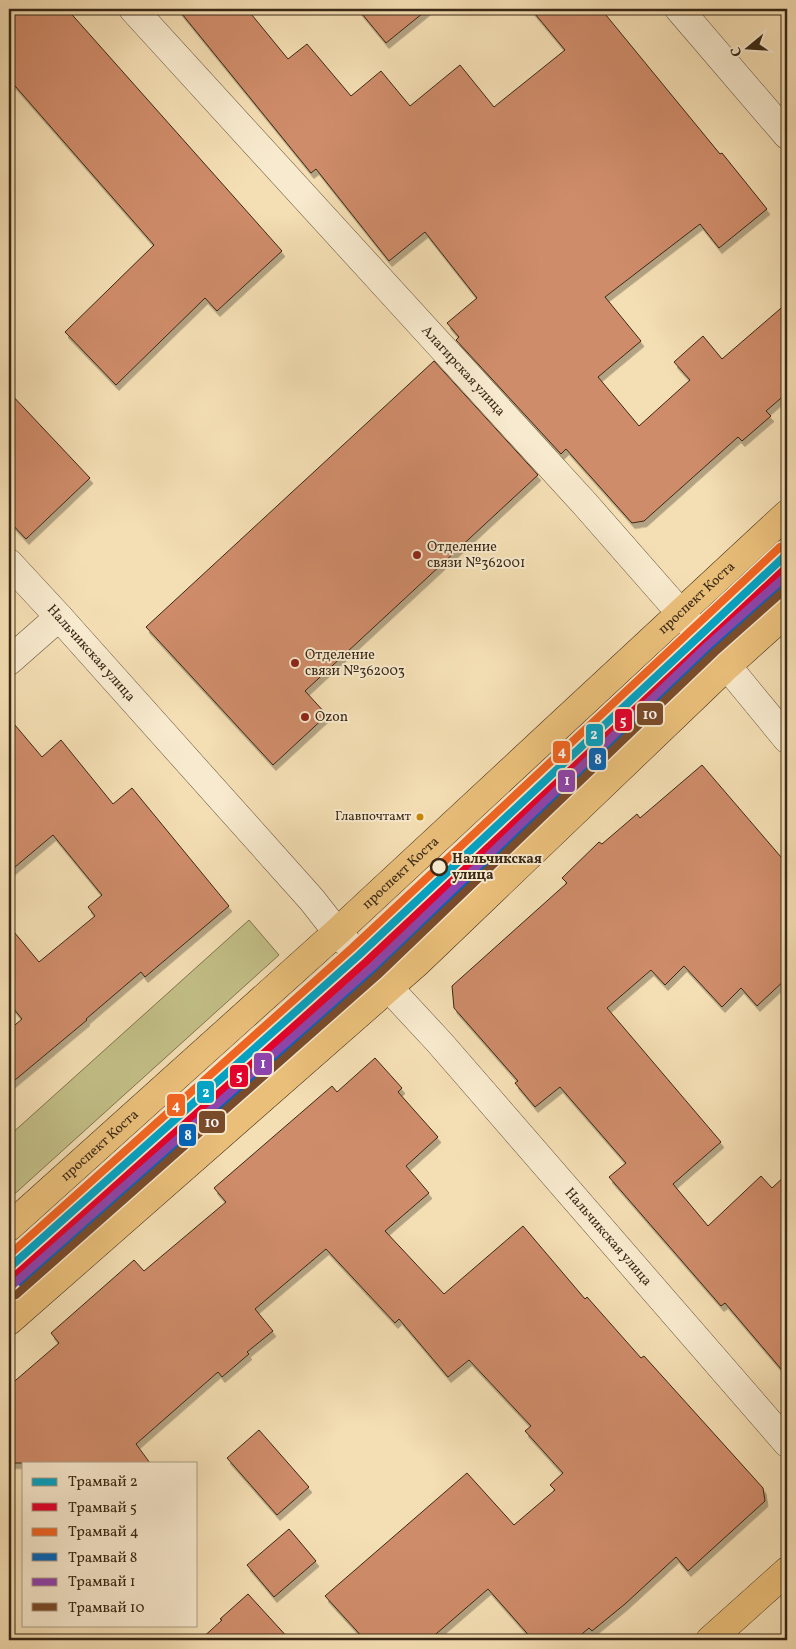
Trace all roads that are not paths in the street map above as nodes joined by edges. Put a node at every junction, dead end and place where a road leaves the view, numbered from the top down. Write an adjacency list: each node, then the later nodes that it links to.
1 (133, 9): 7 (street, Алагирская улица)
2 (679, 9): 3 (street)
3 (787, 135)
4 (787, 514): 7 (main road, проспект Коста)
5 (9, 563): 8 (street, Нальчикская улица)
6 (787, 612): 10 (main road)
7 (680, 613): 10 (street, Алагирская улица); 12 (main road, проспект Коста)
8 (59, 617): 9 (street); 12 (street, Нальчикская улица)
9 (9, 661)
10 (727, 666): 11 (street, Алагирская улица); 13 (main road)
11 (787, 739)
12 (337, 932): 13 (street, Нальчикская улица); 14 (main road, проспект Коста)
13 (390, 987): 15 (main road); 16 (street, Нальчикская улица)
14 (9, 1227)
15 (9, 1321)
16 (787, 1443)
17 (787, 1571): 18 (main road)
18 (710, 1640)

